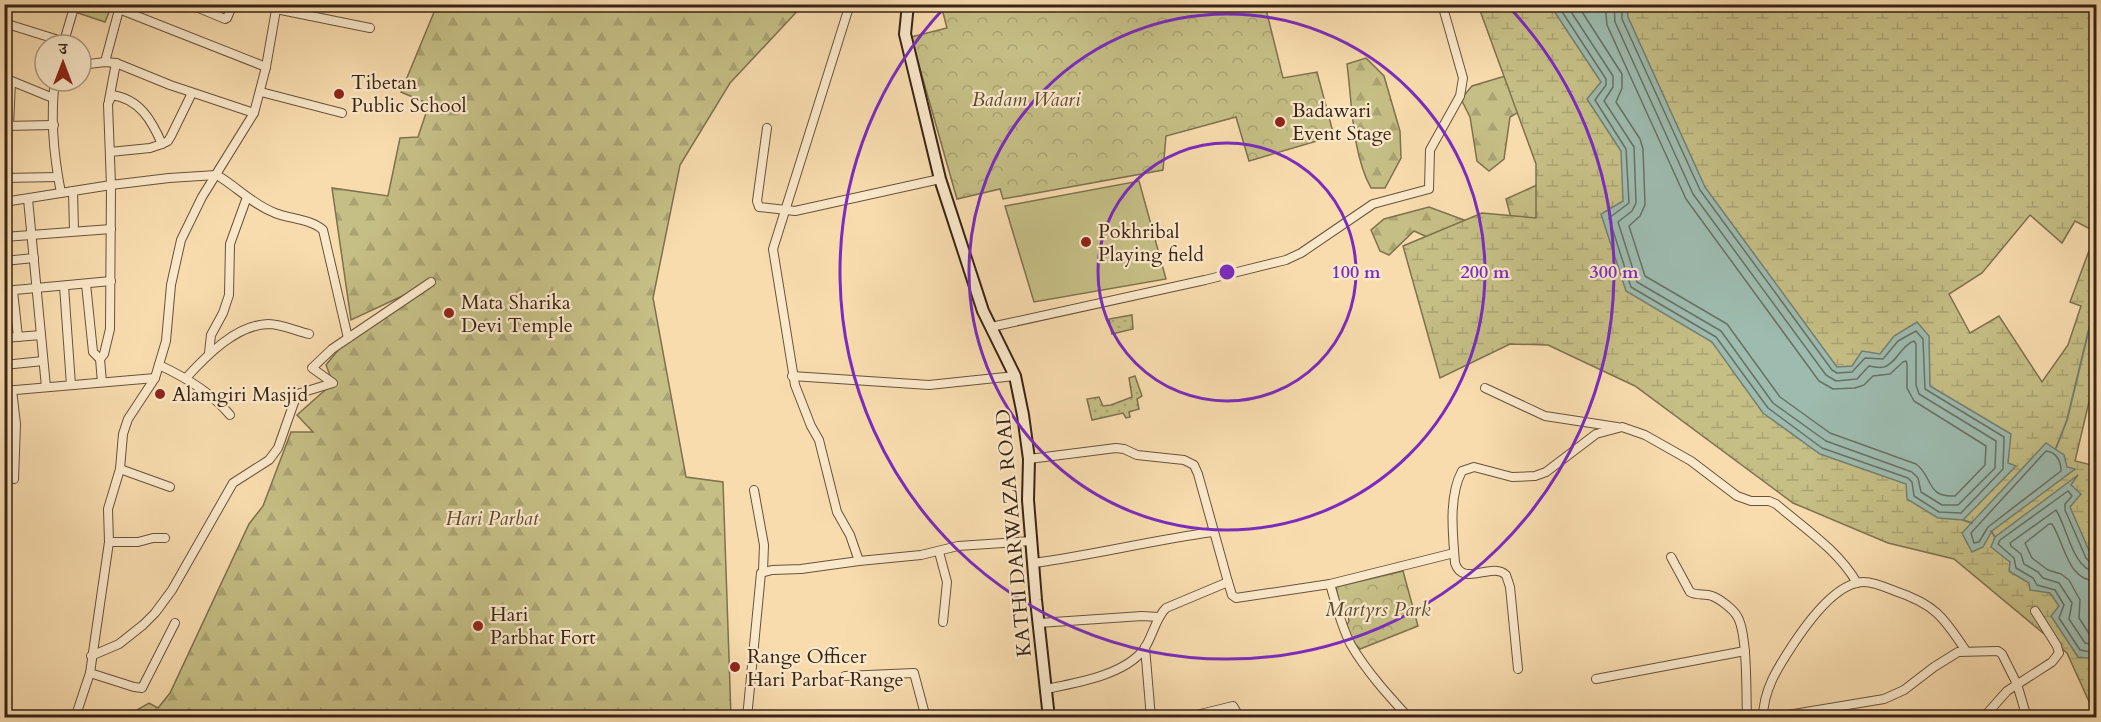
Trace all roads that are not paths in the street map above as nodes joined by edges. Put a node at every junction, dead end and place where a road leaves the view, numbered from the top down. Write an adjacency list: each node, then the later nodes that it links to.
1 (75, 4): 12 (street)
2 (189, 4): 3 (street)
3 (232, 4)
4 (850, 4): 40 (street)
5 (908, 4): 33 (street, KATHI DARWAZA ROAD)
6 (1442, 4): 53 (street)
7 (119, 7): 13 (street); 16 (street)
8 (276, 7): 10 (street); 16 (street)
9 (4, 23): 11 (street)
10 (370, 28)
11 (34, 33)
12 (67, 33)
13 (105, 62): 14 (street); 15 (street)
14 (116, 63): 20 (street); 22 (street)
15 (93, 64)
16 (266, 67): 18 (street)
17 (8, 79): 21 (street); 26 (street)
18 (261, 92): 23 (street); 24 (street)
19 (54, 93): 21 (street)
20 (192, 93): 23 (street); 28 (street)
21 (53, 98): 25 (street)
22 (109, 100): 28 (street); 29 (street)
23 (254, 113): 30 (street)
24 (342, 113)
25 (54, 125): 26 (street); 31 (street)
26 (7, 126)
27 (767, 128): 40 (street)
28 (162, 144): 29 (street)
29 (110, 152): 34 (street)
30 (216, 175): 34 (street); 37 (street); 63 (street)
31 (58, 177): 32 (street); 36 (street)
32 (4, 178)
33 (940, 179): 40 (street); 53 (street, KATHI DARWAZA ROAD)
34 (111, 184): 35 (street); 41 (street)
35 (73, 191): 36 (street); 42 (street)
36 (61, 193): 38 (street)
37 (247, 197): 58 (street); 59 (street)
38 (28, 199): 39 (street); 43 (street)
39 (4, 202)
40 (786, 210): 64 (street)
41 (111, 229): 42 (street); 47 (street)
42 (74, 231): 43 (street)
43 (31, 234): 44 (street); 45 (street)
44 (4, 237)
45 (34, 258): 46 (street); 51 (street)
46 (4, 261)
47 (111, 281): 49 (street); 60 (street)
48 (431, 282): 58 (street)
49 (86, 284): 50 (street); 60 (street)
50 (64, 286): 51 (street); 69 (street)
51 (36, 288): 52 (street); 55 (street)
52 (9, 291): 56 (street)
53 (991, 327): 65 (street, KATHI DARWAZA ROAD)
54 (309, 334): 59 (street)
55 (41, 335): 56 (street); 61 (street)
56 (18, 337): 57 (street)
57 (4, 338)
58 (348, 338): 101 (street)
59 (210, 353): 67 (street)
60 (100, 358): 68 (street)
61 (43, 361): 62 (street); 70 (street)
62 (4, 365)
63 (159, 365): 66 (street); 67 (street)
64 (792, 376): 65 (street); 87 (street)
65 (1014, 376): 75 (street, KATHI DARWAZA ROAD)
66 (155, 378): 68 (street); 76 (street)
67 (186, 378): 73 (street)
68 (102, 382): 69 (street)
69 (71, 385): 70 (street)
70 (46, 387): 72 (street)
71 (1485, 388): 74 (street)
72 (8, 391): 77 (street)
73 (230, 415)
74 (1622, 428): 85 (street); 91 (street)
75 (1029, 459): 80 (street); 82 (street, KATHI DARWAZA ROAD)
76 (120, 469): 78 (street); 83 (street)
77 (14, 479)
78 (170, 487)
79 (754, 490): 89 (street)
80 (1213, 532): 88 (street); 90 (street)
81 (165, 538): 83 (street)
82 (1032, 541): 84 (street); 88 (street, KATHI DARWAZA ROAD)
83 (109, 542): 101 (street)
84 (939, 552): 87 (street); 95 (street)
85 (1454, 553): 92 (street); 102 (street)
86 (1671, 557): 99 (street)
87 (859, 561): 89 (street)
88 (1034, 563): 97 (street, KATHI DARWAZA ROAD)
89 (763, 571): 109 (street)
90 (1228, 582): 92 (street); 94 (street)
91 (1857, 583): 100 (street); 117 (street)
92 (1330, 584): 115 (street)
93 (2035, 611): 106 (street)
94 (1159, 617): 97 (street); 98 (street)
95 (942, 622)
96 (175, 623): 103 (street)
97 (1039, 623): 107 (street, KATHI DARWAZA ROAD)
98 (1145, 647): 107 (street); 112 (street)
99 (1745, 651): 105 (street); 116 (street)
100 (1966, 651): 106 (street); 118 (street)
101 (92, 656): 103 (street)
102 (1518, 669)
103 (90, 673): 108 (street)
104 (845, 676): 110 (street)
105 (1596, 679)
106 (2017, 684): 119 (street); 120 (street)
107 (1046, 689): 111 (street, KATHI DARWAZA ROAD)
108 (75, 717)
109 (747, 717)
110 (926, 717)
111 (1049, 717)
112 (1150, 717)
113 (1190, 717): 114 (street)
114 (1240, 717)
115 (1409, 717)
116 (1747, 717)
117 (1763, 717)
118 (1769, 717)
119 (1983, 717)
120 (2027, 717)

